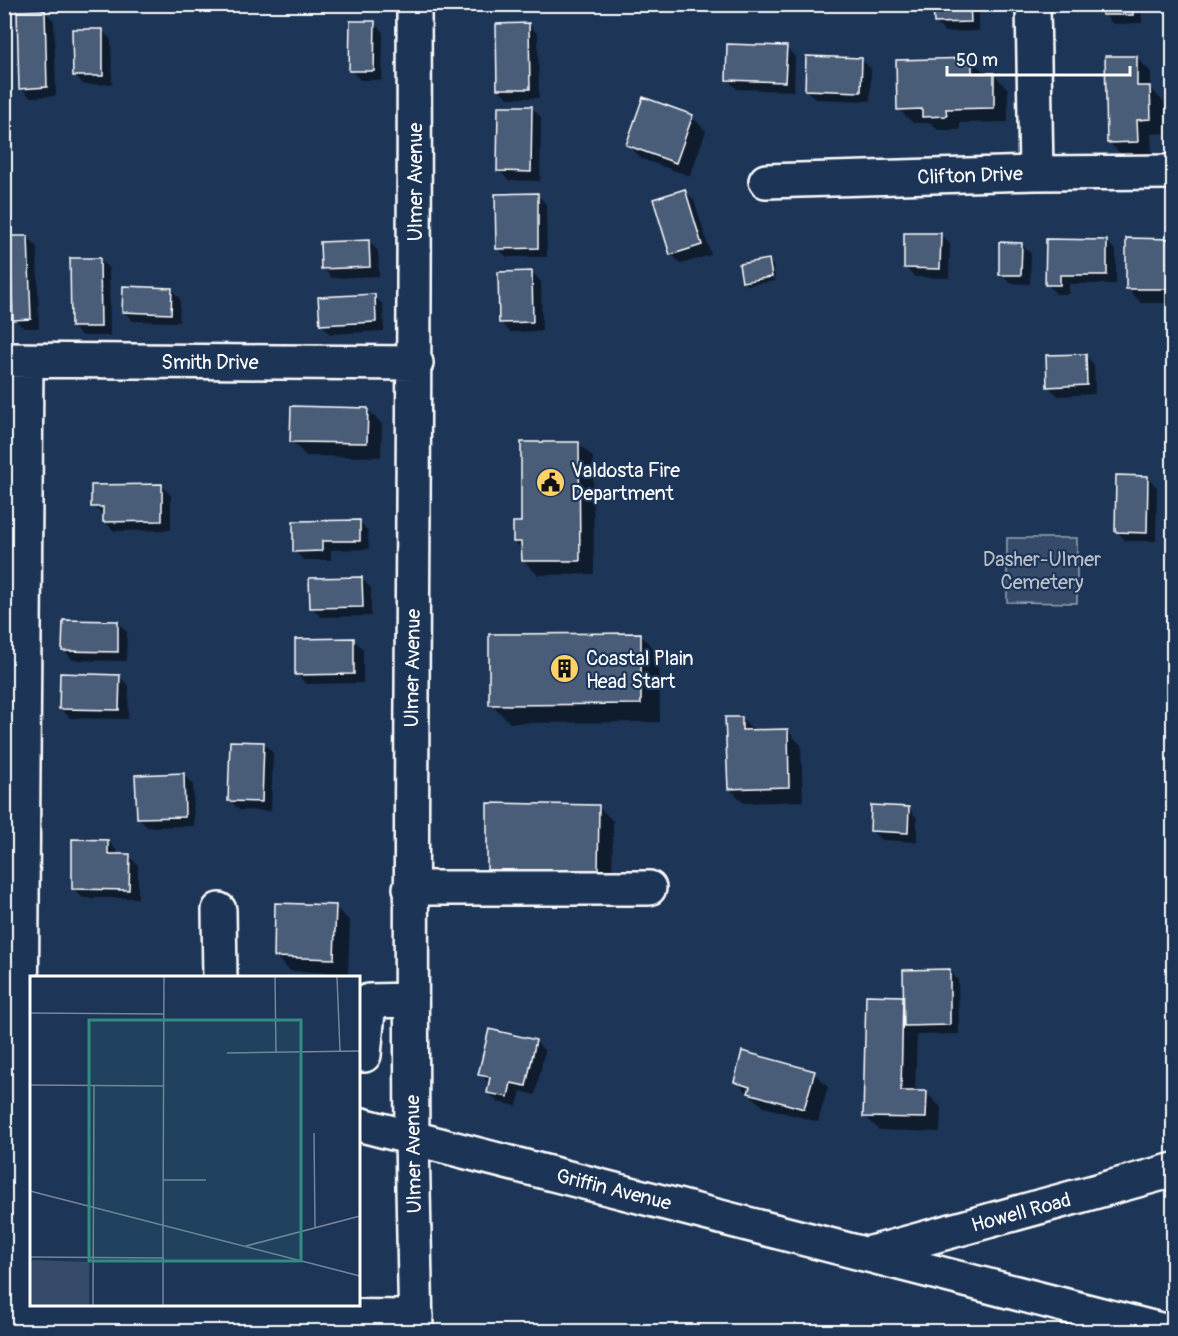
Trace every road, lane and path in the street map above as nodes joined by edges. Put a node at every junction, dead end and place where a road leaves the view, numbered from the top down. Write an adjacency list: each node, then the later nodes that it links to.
1 (414, 4): 7 (street, Ulmer Avenue)
2 (1034, 4): 4 (street)
3 (1173, 172): 4 (street, Clifton Drive)
4 (1036, 173): 5 (street, Clifton Drive)
5 (766, 181)
6 (15, 361): 7 (street, Smith Drive); 14 (street)
7 (416, 363): 8 (street, Ulmer Avenue)
8 (410, 888): 9 (street); 12 (street, Ulmer Avenue)
9 (650, 888)
10 (219, 910): 11 (street)
11 (220, 976)
12 (411, 1000): 13 (street); 17 (street, Ulmer Avenue)
13 (364, 1001): 15 (street)
14 (19, 1034): 20 (street)
15 (360, 1055)
16 (360, 1125): 17 (street, Griffin Avenue)
17 (412, 1139): 19 (street, Griffin Avenue); 21 (street, Ulmer Avenue)
18 (1173, 1170): 19 (street, Howell Road)
19 (869, 1254): 22 (street, Griffin Avenue)
20 (16, 1320): 21 (street)
21 (416, 1324)
22 (1168, 1332)

